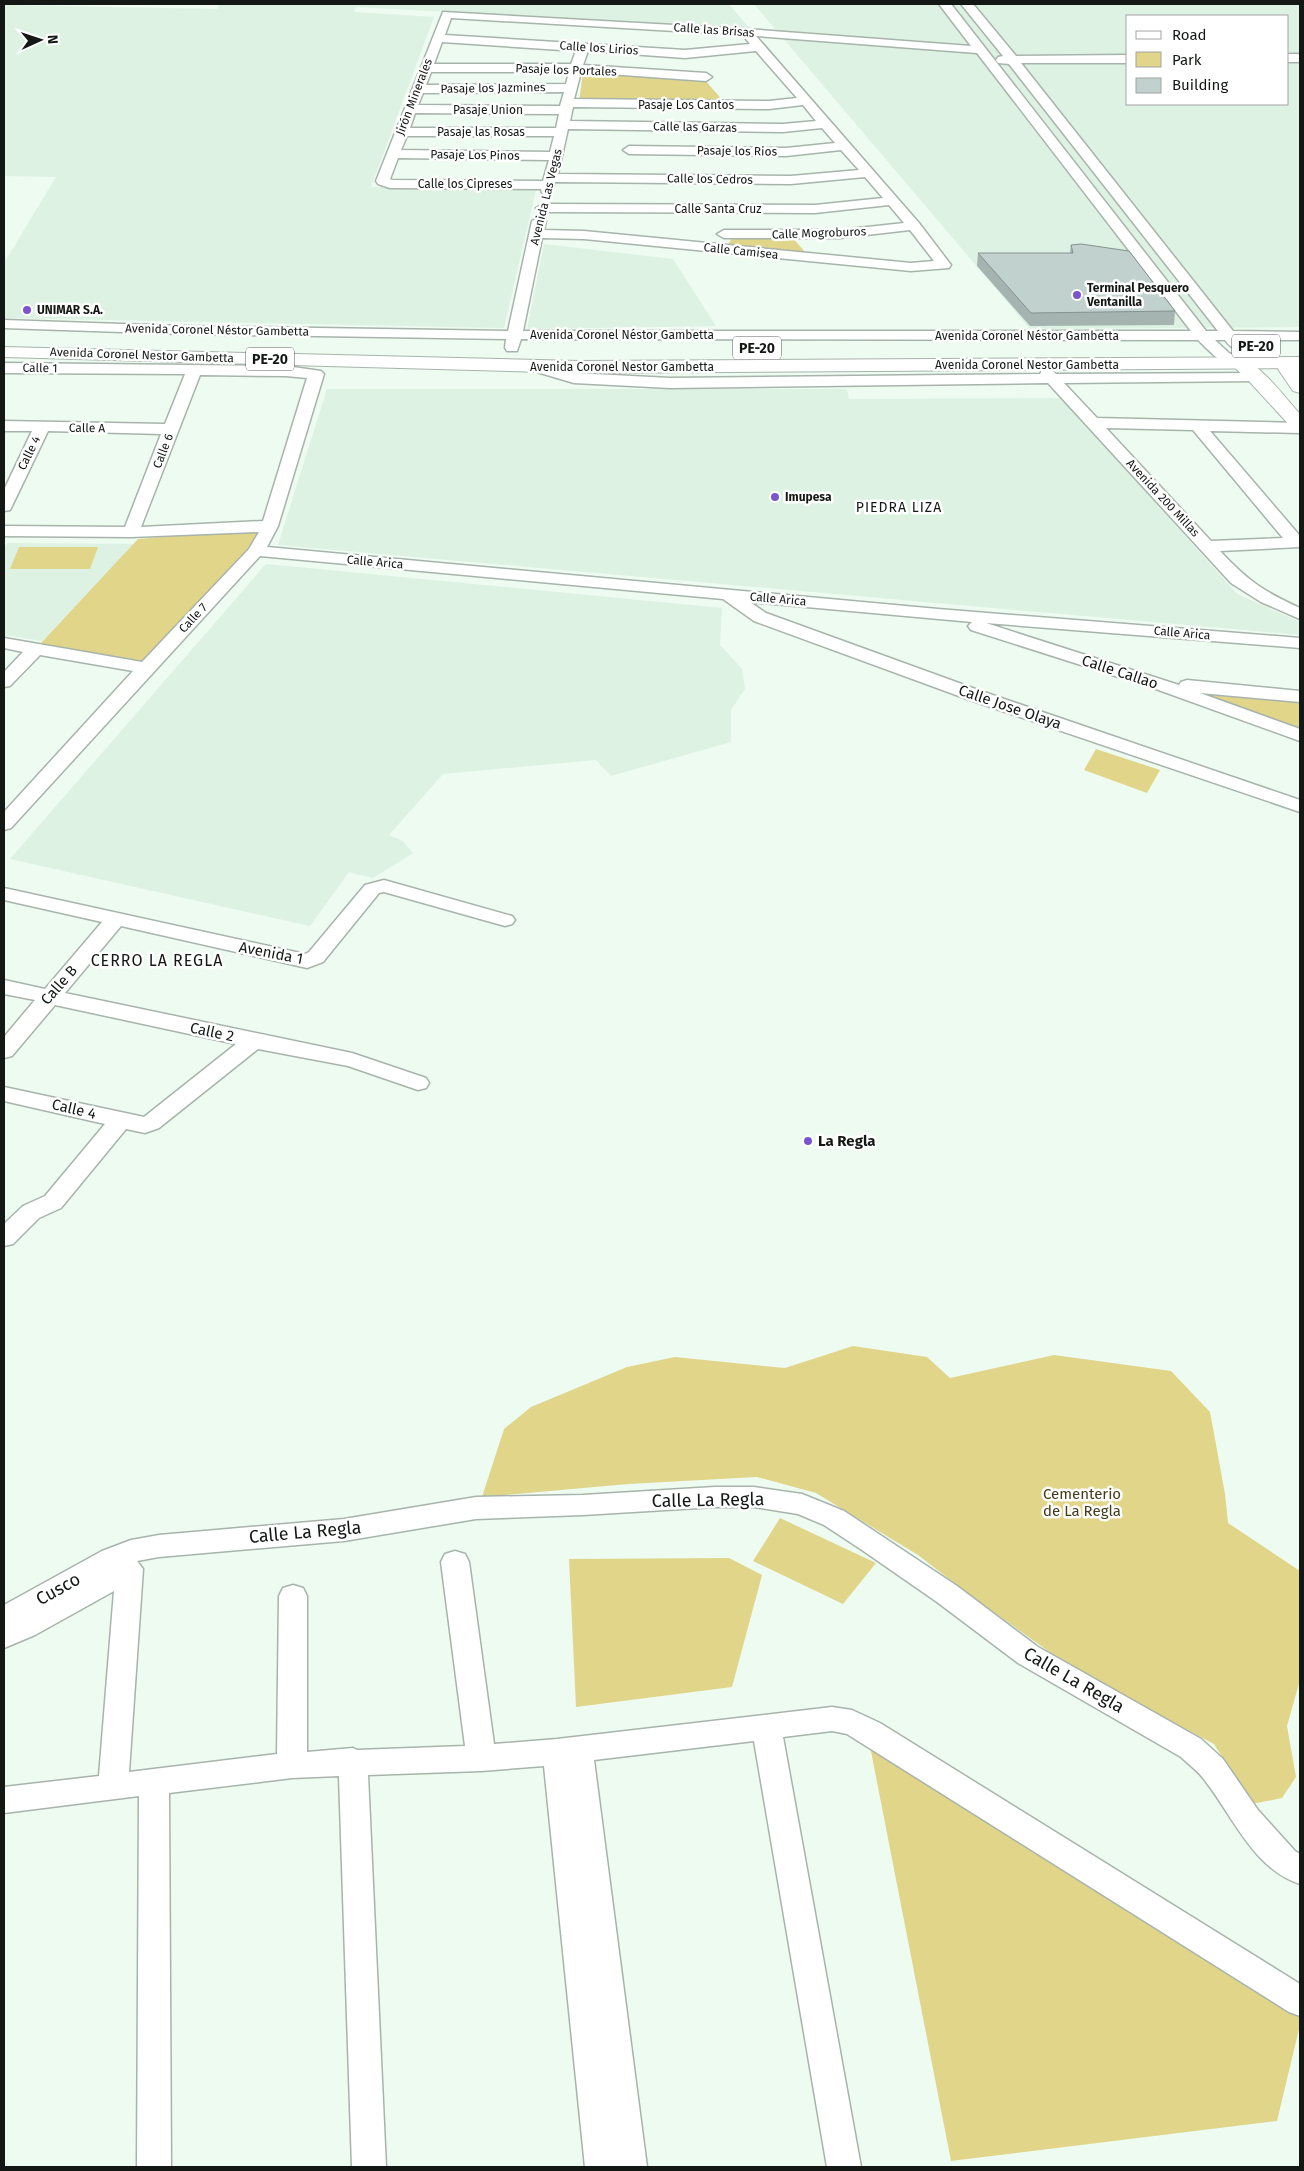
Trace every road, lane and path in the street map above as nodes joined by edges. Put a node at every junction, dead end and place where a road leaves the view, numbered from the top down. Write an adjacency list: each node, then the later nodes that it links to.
1 (945, 4): 10 (street)
2 (967, 4): 12 (street)
3 (447, 14): 4 (street, Calle las Brisas); 6 (street, Jirón Minerales)
4 (587, 23): 5 (street, Calle las Brisas); 7 (street, Avenida Las Vegas)
5 (746, 32): 8 (street); 10 (street, Calle las Brisas)
6 (437, 38): 7 (street, Calle los Lirios); 13 (street, Jirón Minerales)
7 (579, 46): 9 (street, Calle los Lirios); 14 (street, Avenida Las Vegas)
8 (760, 47): 9 (street, Calle los Lirios); 18 (street)
9 (686, 54): 15 (street)
10 (985, 55): 12 (street, Calle las Brisas); 43 (street)
11 (1126, 59): 12 (street, Calle las Brisas)
12 (1013, 60): 42 (street)
13 (426, 68): 14 (street, Pasaje los Portales); 17 (street, Jirón Minerales)
14 (574, 68): 15 (street, Pasaje los Portales); 16 (street, Avenida Las Vegas)
15 (713, 84): 19 (street)
16 (569, 88): 17 (street, Pasaje los Jazmines); 20 (street, Avenida Las Vegas)
17 (418, 89): 21 (street, Jirón Minerales)
18 (806, 101): 19 (street, Pasaje Los Cantos); 22 (street)
19 (732, 105): 20 (street, Pasaje Los Cantos)
20 (567, 107): 21 (street, Pasaje Union); 24 (street, Avenida Las Vegas)
21 (410, 110): 25 (street, Jirón Minerales)
22 (826, 124): 23 (street, Calle las Garzas); 26 (street)
23 (630, 126): 24 (street, Calle las Garzas); 29 (street)
24 (562, 129): 25 (street, Pasaje las Rosas); 28 (street, Avenida Las Vegas)
25 (401, 132): 27 (street, Jirón Minerales)
26 (845, 146): 29 (street, Pasaje los Rios); 30 (street)
27 (392, 154): 28 (street, Pasaje Los Pinos); 31 (street, Jirón Minerales)
28 (557, 156): 32 (street, Avenida Las Vegas)
29 (628, 164): 32 (street, Calle los Cedros); 33 (street, Calle los Cedros)
30 (869, 174): 33 (street, Calle los Cedros); 34 (street)
31 (383, 181): 32 (street, Calle los Cipreses)
32 (549, 181): 35 (street, Avenida Las Vegas)
33 (726, 194): 34 (street, Calle Santa Cruz); 35 (street, Calle Santa Cruz); 38 (street)
34 (892, 201): 36 (street)
35 (543, 208): 37 (street, Avenida Las Vegas)
36 (914, 226): 39 (street, Calle Mogroburos); 41 (street, Calle Camisea)
37 (536, 234): 40 (street, Calle Camisea); 47 (street, Avenida Las Vegas)
38 (724, 234): 39 (street, Calle Mogroburos); 40 (street)
39 (792, 236): 41 (street)
40 (722, 249): 41 (street, Calle Camisea)
41 (809, 257)
42 (1171, 263): 43 (street); 50 (street)
43 (1146, 265): 48 (street)
44 (4, 324): 47 (street, Avenida Coronel Néstor Gambetta)
45 (4, 334): 47 (main road, Avenida Coronel Nestor Gambetta / PE-20)
46 (1300, 336): 50 (street)
47 (512, 342): 48 (main road, Avenida Coronel Nestor Gambetta / PE-20)
48 (1207, 342): 50 (main road, Avenida Coronel Nestor Gambetta / PE-20)
49 (1300, 346): 50 (main road, Avenida Coronel Nestor Gambetta / PE-20)
50 (1236, 349): 53 (main road, Avenida Coronel Nestor Gambetta / PE-20); 56 (main road); 60 (main road)
51 (4, 352): 52 (main road, Avenida Coronel Nestor Gambetta / PE-20)
52 (84, 354): 54 (main road, Avenida Coronel Nestor Gambetta / PE-20); 57 (main road)
53 (1039, 365): 54 (main road, Avenida Coronel Nestor Gambetta / PE-20); 61 (street, Avenida 200 Millas)
54 (536, 367): 59 (main road); 61 (street)
55 (4, 368): 57 (street, Calle 1)
56 (1296, 368): 62 (main road)
57 (116, 369): 58 (street, Calle 1)
58 (194, 370): 59 (street, Calle 1); 68 (street, Calle 6)
59 (316, 374): 70 (street, Calle 7)
60 (1255, 376): 61 (street); 67 (main road)
61 (1053, 379): 63 (street, Avenida 200 Millas)
62 (1300, 387)
63 (1094, 423): 65 (street); 74 (street, Avenida 200 Millas)
64 (4, 426): 66 (street, Calle A)
65 (1198, 426): 67 (street); 73 (street)
66 (42, 427): 68 (street, Calle A); 69 (street, Calle 4)
67 (1300, 427)
68 (171, 429): 72 (street, Calle 6)
69 (4, 506)
70 (270, 526): 72 (street); 75 (street, Calle 7)
71 (4, 531): 72 (street)
72 (131, 532)
73 (1298, 542): 74 (street)
74 (1207, 546): 79 (street, Avenida 200 Millas)
75 (256, 551): 76 (street, Calle Arica); 85 (street, Calle 7)
76 (726, 594): 77 (street, Calle Arica); 80 (street, Calle Jose Olaya)
77 (776, 598): 78 (street, Calle Arica); 80 (street)
78 (938, 614): 81 (street, Calle Callao)
79 (1300, 614)
80 (760, 617): 90 (street, Calle Jose Olaya)
81 (990, 624): 82 (street, Calle Arica); 87 (street, Calle Callao)
82 (1300, 643)
83 (4, 644): 84 (street)
84 (36, 649): 85 (street); 86 (street)
85 (146, 668): 91 (street, Calle 7)
86 (4, 682)
87 (1159, 684): 88 (street); 89 (street, Calle Callao)
88 (1300, 696)
89 (1300, 735)
90 (1300, 806)
91 (4, 824)
92 (4, 894): 93 (street, Avenida 1)
93 (115, 920): 94 (street, Avenida 1); 96 (street, Calle B)
94 (505, 920)
95 (4, 987): 96 (street, Calle 2)
96 (49, 996): 97 (street, Calle 2); 98 (street, Calle B)
97 (254, 1041): 99 (street, Calle 2); 101 (street, Calle 4)
98 (4, 1051)
99 (418, 1083)
100 (4, 1094): 101 (street, Calle 4)
101 (122, 1120): 102 (street)
102 (4, 1238)
103 (112, 1559): 106 (street, Cusco); 116 (street, Calle La Regla)
104 (455, 1562): 110 (street)
105 (293, 1596): 112 (street)
106 (4, 1618)
107 (4, 1636): 114 (street)
108 (766, 1726): 109 (street); 117 (street); 122 (street)
109 (568, 1750): 110 (street); 120 (street); 121 (street)
110 (481, 1758): 111 (street)
111 (353, 1761): 112 (street); 119 (street)
112 (292, 1765): 113 (street)
113 (154, 1782): 114 (street); 118 (street)
114 (113, 1787): 115 (street)
115 (4, 1800)
116 (1300, 1870)
117 (1300, 2001)
118 (154, 2167)
119 (369, 2167)
120 (602, 2167)
121 (630, 2167)
122 (844, 2167)

